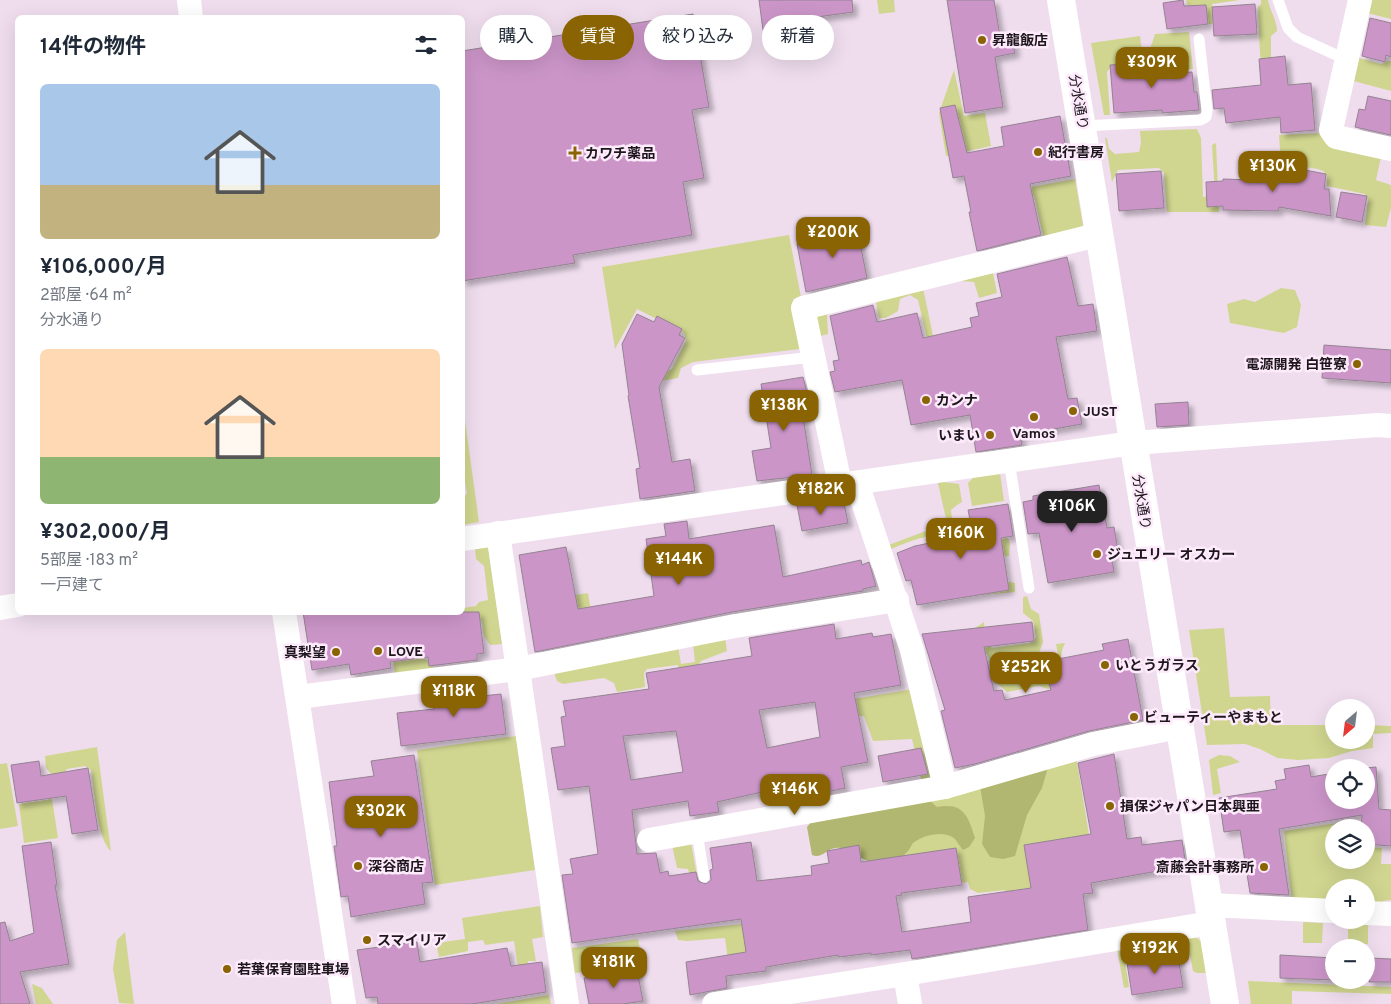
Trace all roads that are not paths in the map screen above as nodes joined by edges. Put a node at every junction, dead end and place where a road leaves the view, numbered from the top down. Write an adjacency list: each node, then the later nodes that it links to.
1 (188, 0): 5 (street)
2 (1061, 0): 8 (street, 分水通り)
3 (1278, 0): 7 (lane)
4 (1360, 0): 7 (street)
5 (190, 15)
6 (1199, 39): 8 (lane)
7 (1346, 60): 9 (street)
8 (1083, 126): 10 (street, 分水通り)
9 (1391, 149)
10 (1101, 234): 11 (street); 14 (street, 分水通り)
11 (813, 357): 12 (lane); 16 (street)
12 (697, 370)
13 (1391, 426): 14 (street)
14 (1133, 443): 15 (street); 26 (street, 分水通り)
15 (1009, 461): 16 (street); 19 (lane)
16 (848, 484): 17 (street); 20 (street)
17 (498, 533): 18 (street); 24 (street)
18 (465, 538)
19 (1030, 588)
20 (896, 600): 24 (street); 27 (street)
21 (15, 606): 22 (street)
22 (0, 608)
23 (284, 615): 25 (street)
24 (518, 669): 25 (street); 37 (street)
25 (298, 697): 36 (street)
26 (1179, 727): 27 (street); 33 (street, 分水通り)
27 (945, 787): 28 (street)
28 (697, 832): 29 (street); 30 (lane)
29 (649, 840)
30 (704, 877)
31 (1325, 911): 33 (street)
32 (1375, 913): 34 (street)
33 (1210, 914): 35 (street); 40 (street, 分水通り)
34 (1391, 914)
35 (905, 974): 38 (street); 39 (street)
36 (344, 1004)
37 (567, 1004)
38 (720, 1004)
39 (910, 1004)
40 (1225, 1004)

